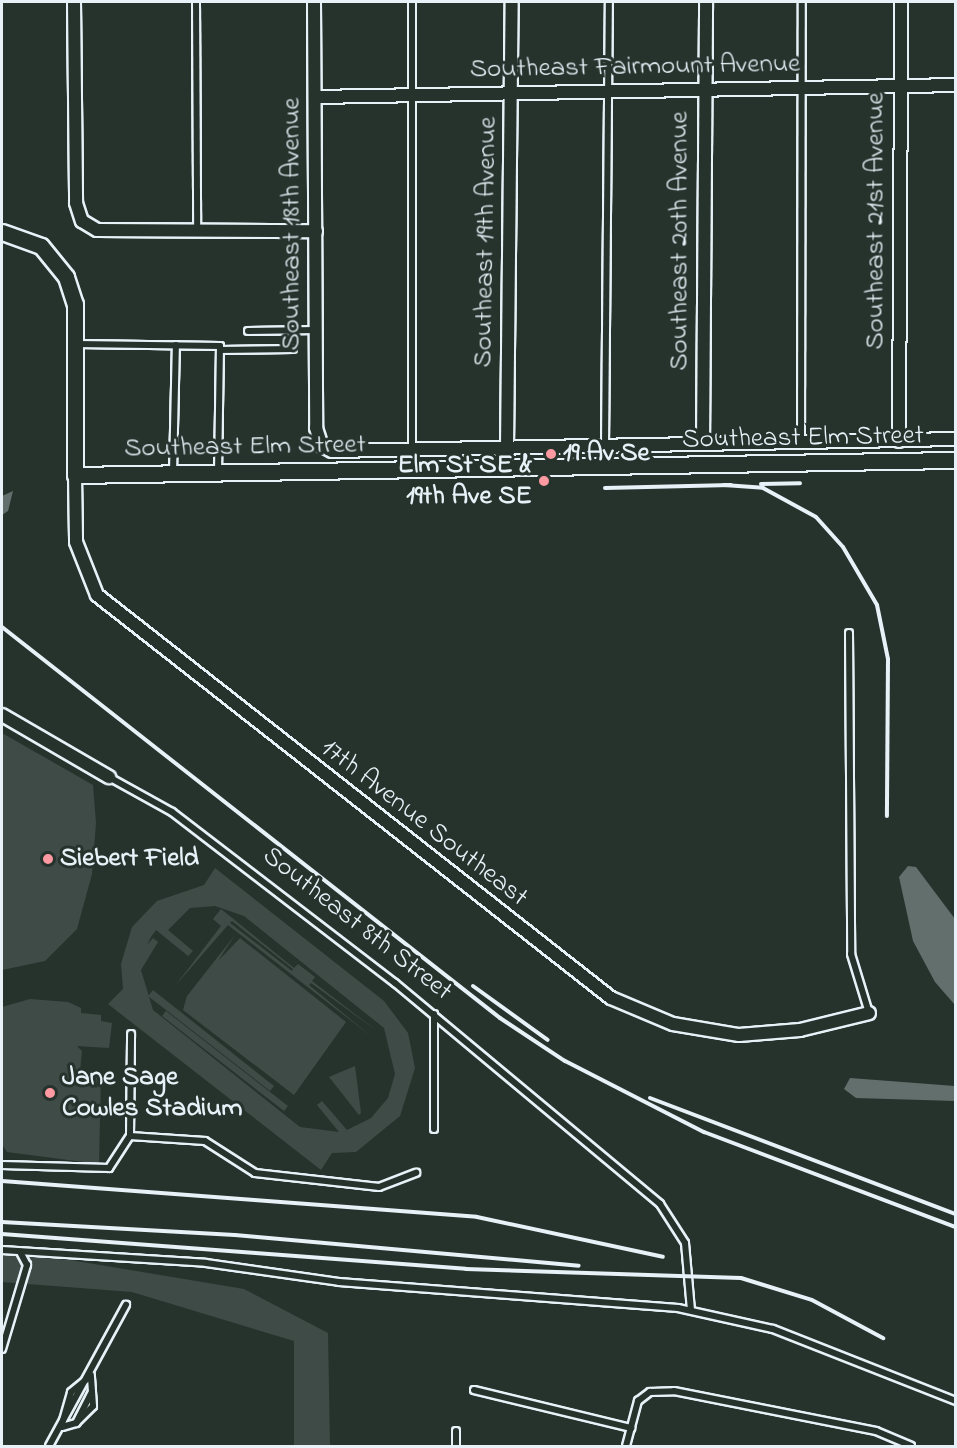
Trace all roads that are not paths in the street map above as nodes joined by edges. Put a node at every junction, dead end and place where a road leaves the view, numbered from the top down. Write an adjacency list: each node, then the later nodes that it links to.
1 (74, 2): 18 (street)
2 (196, 2): 18 (lane)
3 (314, 2): 17 (street, Southeast 18th Avenue)
4 (412, 2): 16 (lane)
5 (512, 2): 15 (street, Southeast 19th Avenue)
6 (609, 2): 14 (lane)
7 (706, 2): 13 (street, Southeast 20th Avenue)
8 (802, 2): 12 (lane)
9 (901, 2): 11 (street, Southeast 21st Avenue)
10 (956, 85): 11 (street, Southeast Fairmount Avenue)
11 (900, 87): 12 (street, Southeast Fairmount Avenue); 28 (street, Southeast 21st Avenue)
12 (802, 88): 13 (street, Southeast Fairmount Avenue); 29 (lane)
13 (705, 90): 14 (street, Southeast Fairmount Avenue); 30 (street, Southeast 20th Avenue)
14 (608, 92): 15 (street, Southeast Fairmount Avenue); 32 (lane)
15 (512, 93): 16 (street, Southeast Fairmount Avenue); 33 (street, Southeast 19th Avenue)
16 (412, 96): 17 (street, Southeast Fairmount Avenue); 34 (lane)
17 (316, 97): 19 (street, Southeast 18th Avenue)
18 (197, 231): 19 (street)
19 (316, 231): 21 (street, Southeast 18th Avenue)
20 (2, 232): 23 (street)
21 (316, 330): 22 (lane); 31 (street, Southeast 18th Avenue)
22 (248, 332)
23 (75, 344): 24 (lane); 38 (street)
24 (176, 345): 26 (lane); 37 (lane)
25 (293, 349): 26 (lane)
26 (220, 350): 36 (lane)
27 (956, 439): 28 (street, Southeast Elm Street)
28 (899, 441): 29 (street, Southeast Elm Street)
29 (801, 443): 30 (street, Southeast Elm Street)
30 (703, 444): 32 (street, Southeast Elm Street)
31 (322, 446): 34 (street, Southeast Elm Street)
32 (605, 446): 33 (street, Southeast Elm Street)
33 (507, 447): 34 (street, Southeast Elm Street)
34 (412, 450)
35 (956, 460): 36 (street, Southeast Elm Street)
36 (218, 472): 37 (street, Southeast Elm Street)
37 (173, 474): 38 (street, Southeast Elm Street)
38 (75, 475): 42 (street, 17th Avenue Southeast)
39 (849, 633): 42 (lane)
40 (2, 715): 41 (street, Southeast 8th Street)
41 (109, 777): 43 (lane, Southeast 8th Street)
42 (869, 1013)
43 (434, 1014): 45 (lane); 52 (lane, Southeast 8th Street)
44 (131, 1034): 46 (lane)
45 (434, 1129)
46 (130, 1136): 47 (lane); 48 (lane)
47 (2, 1165)
48 (416, 1173)
49 (2, 1250): 50 (lane)
50 (20, 1252): 52 (lane); 53 (lane)
51 (126, 1305): 54 (lane)
52 (691, 1310): 56 (lane)
53 (2, 1349)
54 (91, 1375): 57 (lane); 57 (lane)
55 (474, 1390): 58 (lane)
56 (956, 1401)
57 (61, 1427): 60 (lane)
58 (631, 1428): 62 (lane); 63 (lane)
59 (456, 1431): 61 (lane)
60 (49, 1446)
61 (456, 1446)
62 (626, 1446)
63 (911, 1446)

